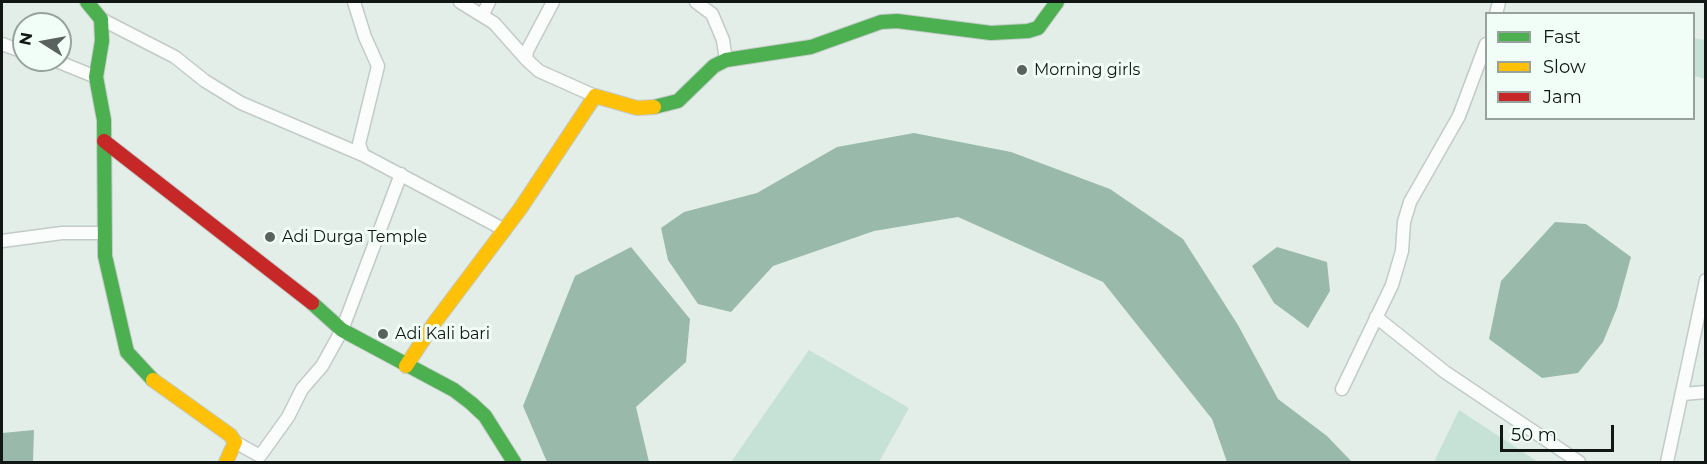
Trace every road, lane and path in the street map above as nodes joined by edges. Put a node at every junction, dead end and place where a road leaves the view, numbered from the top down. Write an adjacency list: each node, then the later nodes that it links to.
1 (87, 2): 9 (street)
2 (354, 2): 17 (street)
3 (460, 2): 8 (street)
4 (489, 2): 8 (street)
5 (553, 2): 11 (street)
6 (696, 2): 12 (street)
7 (1057, 2): 12 (street)
8 (483, 14): 11 (street)
9 (101, 19): 14 (street); 17 (street)
10 (1485, 47): 23 (street)
11 (526, 59): 15 (street)
12 (726, 60): 15 (street)
13 (72, 67): 14 (street)
14 (96, 77): 16 (street)
15 (595, 96): 19 (street)
16 (104, 141): 20 (street); 24 (street)
17 (363, 155): 18 (street)
18 (401, 174): 19 (street); 24 (street)
19 (505, 230): 25 (street)
20 (105, 233): 21 (street); 29 (street)
21 (2, 241)
22 (1706, 280): 28 (street)
23 (1376, 317): 26 (street); 33 (street)
24 (342, 330): 25 (street); 30 (street)
25 (406, 366): 32 (street)
26 (1342, 389)
27 (1706, 392): 28 (street)
28 (1683, 394): 34 (street)
29 (235, 442): 30 (street); 31 (street)
30 (265, 459)
31 (226, 462)
32 (514, 462)
33 (1579, 462)
34 (1667, 462)

